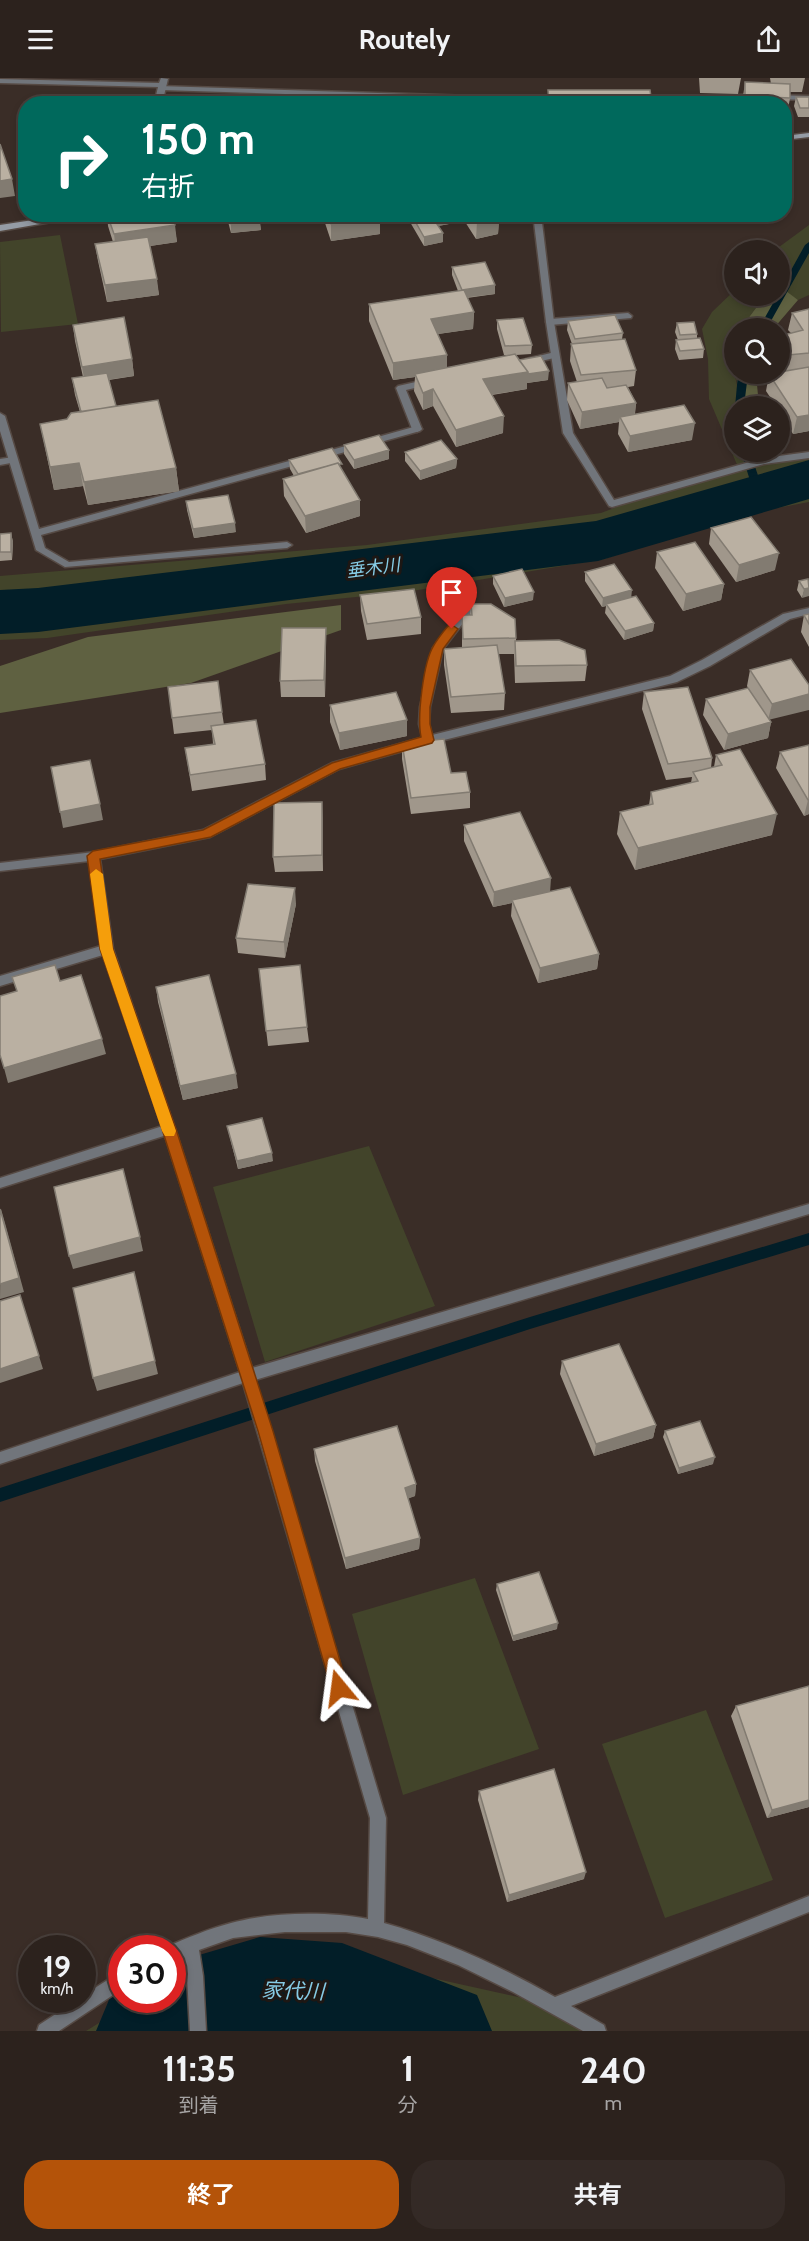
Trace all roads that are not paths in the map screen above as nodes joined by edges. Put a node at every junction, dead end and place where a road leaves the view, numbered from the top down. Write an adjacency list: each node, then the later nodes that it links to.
1 (0, 81): 2 (street)
2 (163, 84): 3 (street)
3 (450, 96)
4 (792, 97): 5 (street)
5 (809, 98)
6 (809, 135): 7 (street)
7 (792, 137)
8 (40, 222): 10 (street)
9 (538, 222): 12 (street)
10 (0, 228)
11 (628, 316): 12 (street)
12 (550, 322): 13 (street)
13 (555, 355): 14 (street); 17 (street)
14 (522, 362)
15 (434, 381): 20 (street)
16 (0, 416): 18 (street)
17 (809, 454)
18 (13, 460): 19 (street); 20 (street)
19 (0, 462)
20 (36, 533): 21 (street)
21 (287, 545)
22 (480, 609): 24 (street)
23 (809, 611): 24 (street)
24 (428, 740): 25 (street)
25 (93, 856): 26 (street); 27 (street)
26 (0, 867)
27 (107, 949): 28 (street); 29 (street)
28 (0, 981)
29 (169, 1129): 30 (street); 32 (street)
30 (0, 1183)
31 (809, 1209): 32 (street)
32 (249, 1381): 33 (street); 35 (street)
33 (0, 1458)
34 (809, 1904): 39 (street)
35 (376, 1928): 36 (street); 39 (street)
36 (190, 1945): 37 (street); 41 (street)
37 (186, 1947)
38 (108, 1988): 40 (street)
39 (554, 2005): 42 (street)
40 (45, 2031)
41 (198, 2031)
42 (598, 2031)

